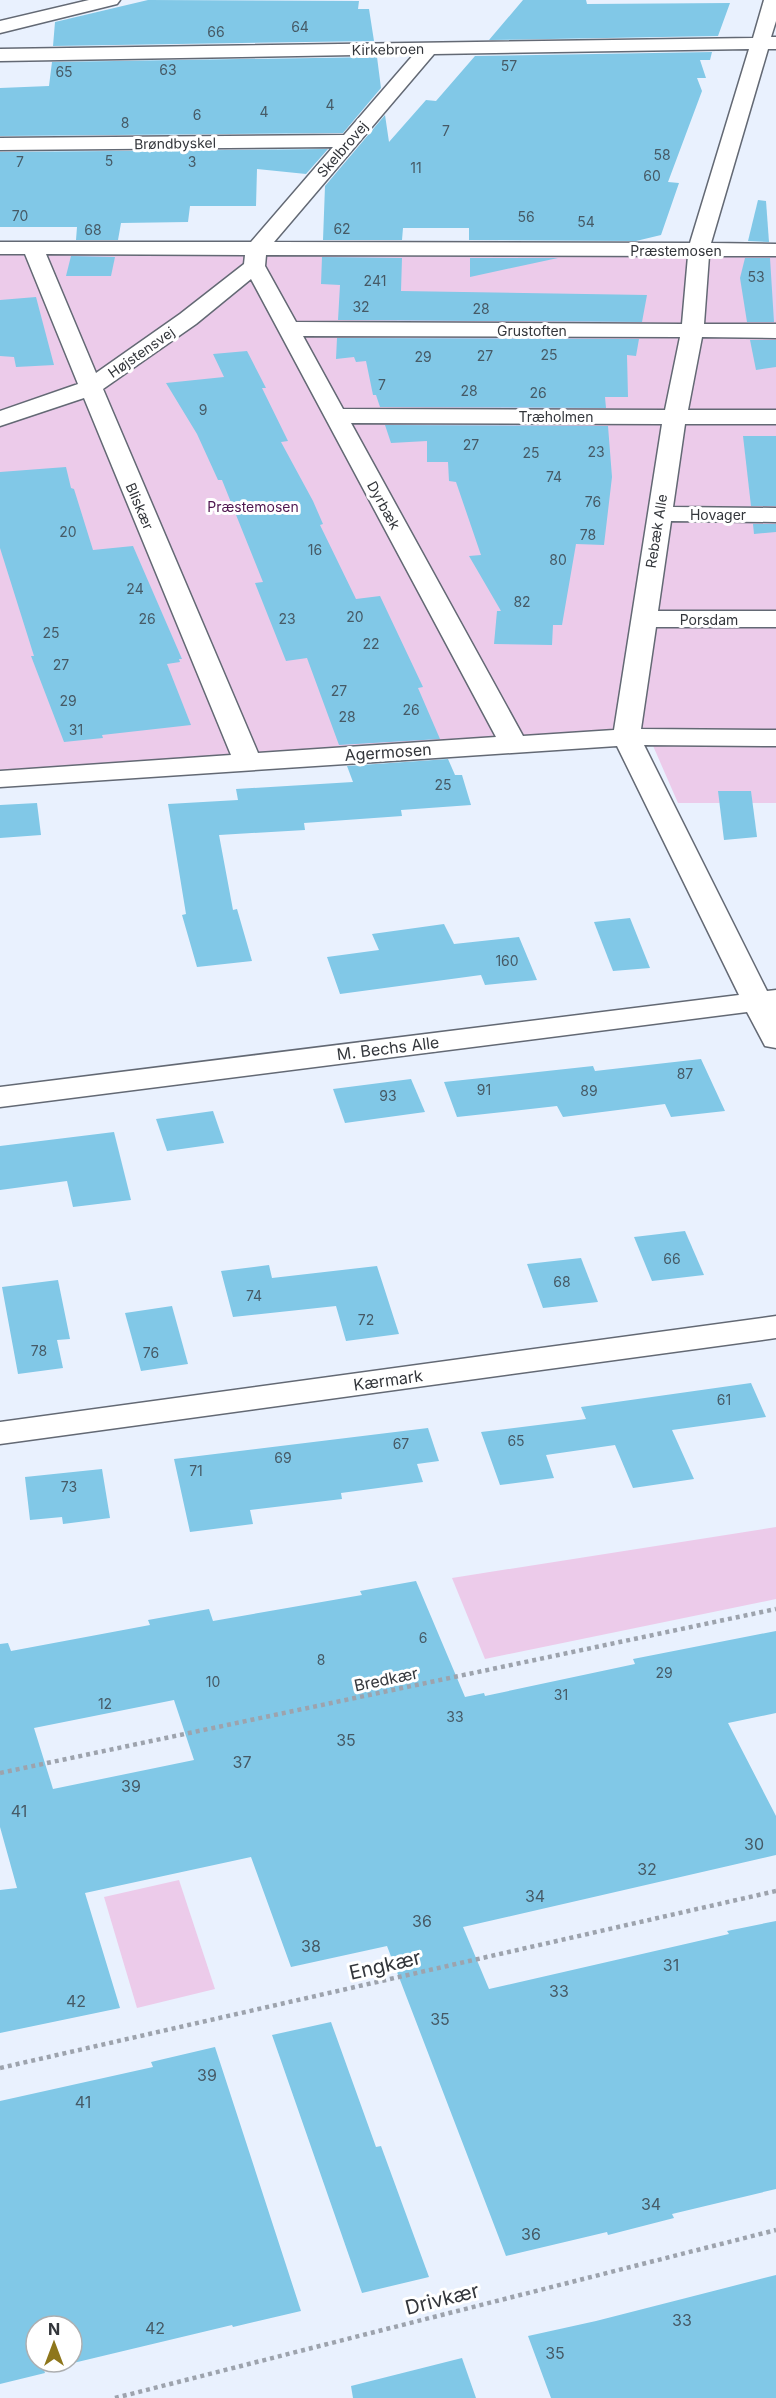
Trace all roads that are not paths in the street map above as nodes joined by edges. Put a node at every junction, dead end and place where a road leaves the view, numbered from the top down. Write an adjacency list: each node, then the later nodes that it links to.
1 (111, 0): 3 (street)
2 (774, 0): 4 (street, Rebæk Alle)
3 (0, 27)
4 (768, 43): 5 (street, Kirkebroen); 11 (street, Rebæk Alle)
5 (429, 48): 6 (street, Kirkebroen); 7 (street, Skelbrovej)
6 (0, 55)
7 (349, 141): 8 (street, Brøndbyskel); 13 (street, Skelbrovej)
8 (0, 144)
9 (0, 248): 10 (street, Præstemosen)
10 (33, 249): 13 (street, Præstemosen); 17 (street, Bliskær)
11 (699, 250): 12 (street, Præstemosen); 13 (street, Præstemosen); 15 (street, Rebæk Alle)
12 (776, 250)
13 (255, 258): 14 (street, Dyrbæk); 17 (street, Højstensvej)
14 (288, 329): 15 (street, Grustoften); 18 (street, Dyrbæk)
15 (692, 331): 16 (street, Grustoften); 19 (street, Rebæk Alle)
16 (776, 332)
17 (90, 388): 21 (street, Højstensvej); 29 (street, Bliskær)
18 (335, 416): 19 (street, Træholmen); 28 (street, Dyrbæk)
19 (675, 416): 20 (street, Træholmen); 22 (street, Rebæk Alle)
20 (776, 417)
21 (0, 419)
22 (659, 514): 23 (street, Hovager); 24 (street, Rebæk Alle)
23 (776, 515)
24 (643, 619): 25 (street, Porsdam); 26 (street, Rebæk Alle)
25 (776, 619)
26 (626, 737): 27 (street, Agermosen); 28 (street, Agermosen); 31 (street)
27 (776, 738)
28 (513, 743): 29 (street, Agermosen)
29 (248, 762): 30 (street, Agermosen)
30 (0, 779)
31 (767, 1000): 32 (street); 33 (street, M. Bechs Alle)
32 (776, 1039)
33 (0, 1096)
34 (776, 1327): 35 (street, Kærmark)
35 (0, 1433)

